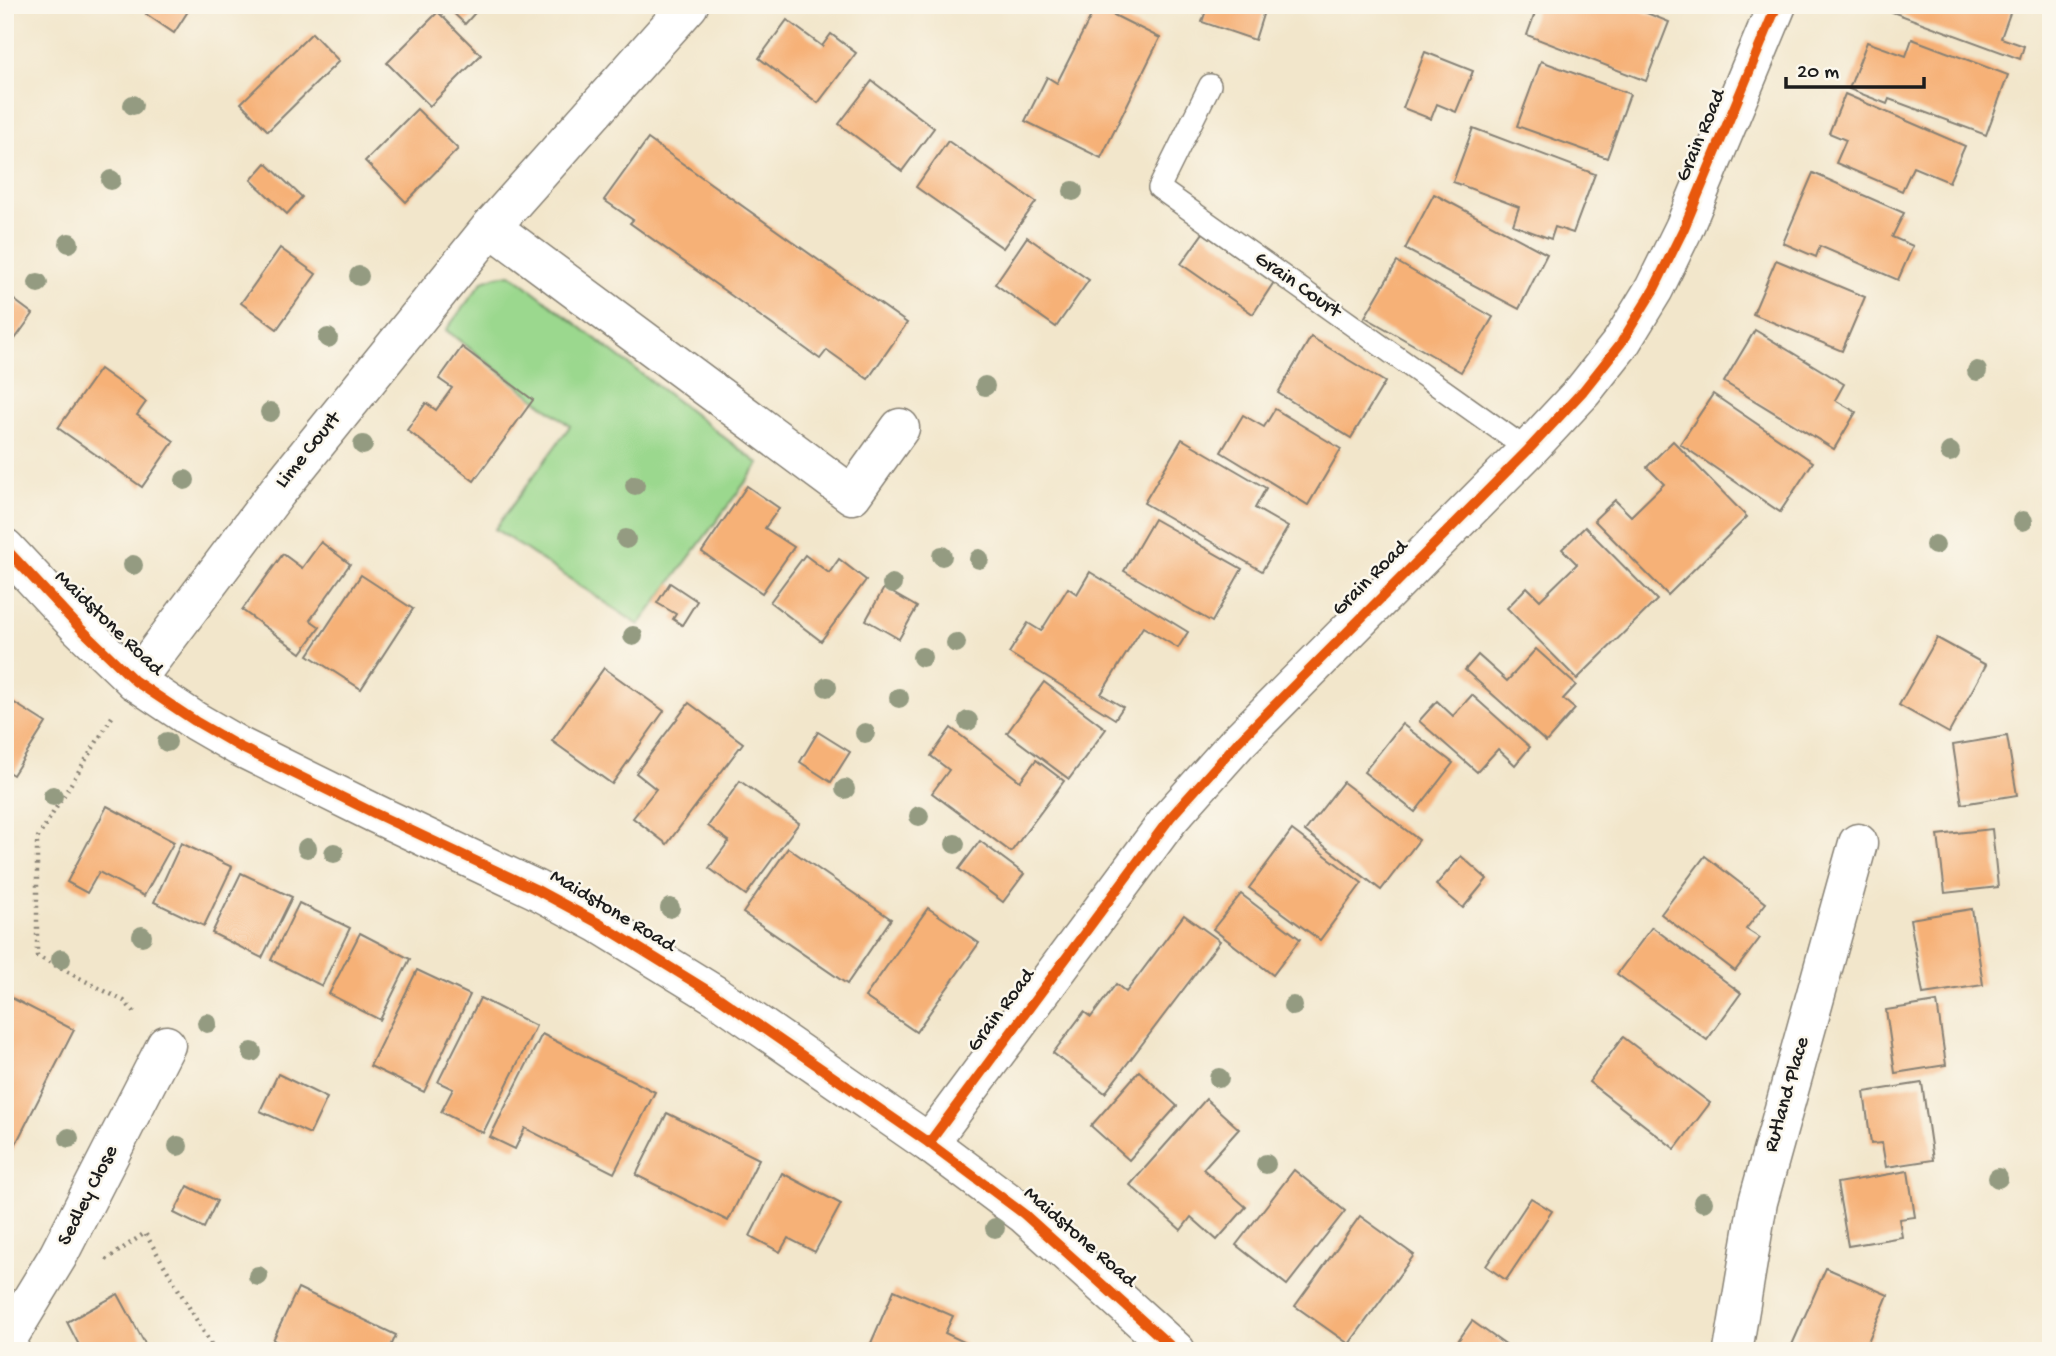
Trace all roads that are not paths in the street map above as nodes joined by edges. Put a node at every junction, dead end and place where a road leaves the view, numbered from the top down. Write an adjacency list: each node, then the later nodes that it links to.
1 (689, 5): 4 (street, Lime Court)
2 (1777, 5): 6 (street, Grain Road)
3 (1210, 85): 6 (lane, Grain Court)
4 (491, 227): 5 (street); 8 (street, Lime Court)
5 (900, 428)
6 (1528, 450): 11 (street, Grain Road)
7 (5, 548): 8 (street, Maidstone Road)
8 (135, 681): 11 (street, Maidstone Road)
9 (1858, 843): 14 (street, Rutland Place)
10 (166, 1045): 12 (street, Sedley Close)
11 (929, 1143): 13 (street, Maidstone Road)
12 (5, 1343)
13 (1176, 1351)
14 (1733, 1351)

